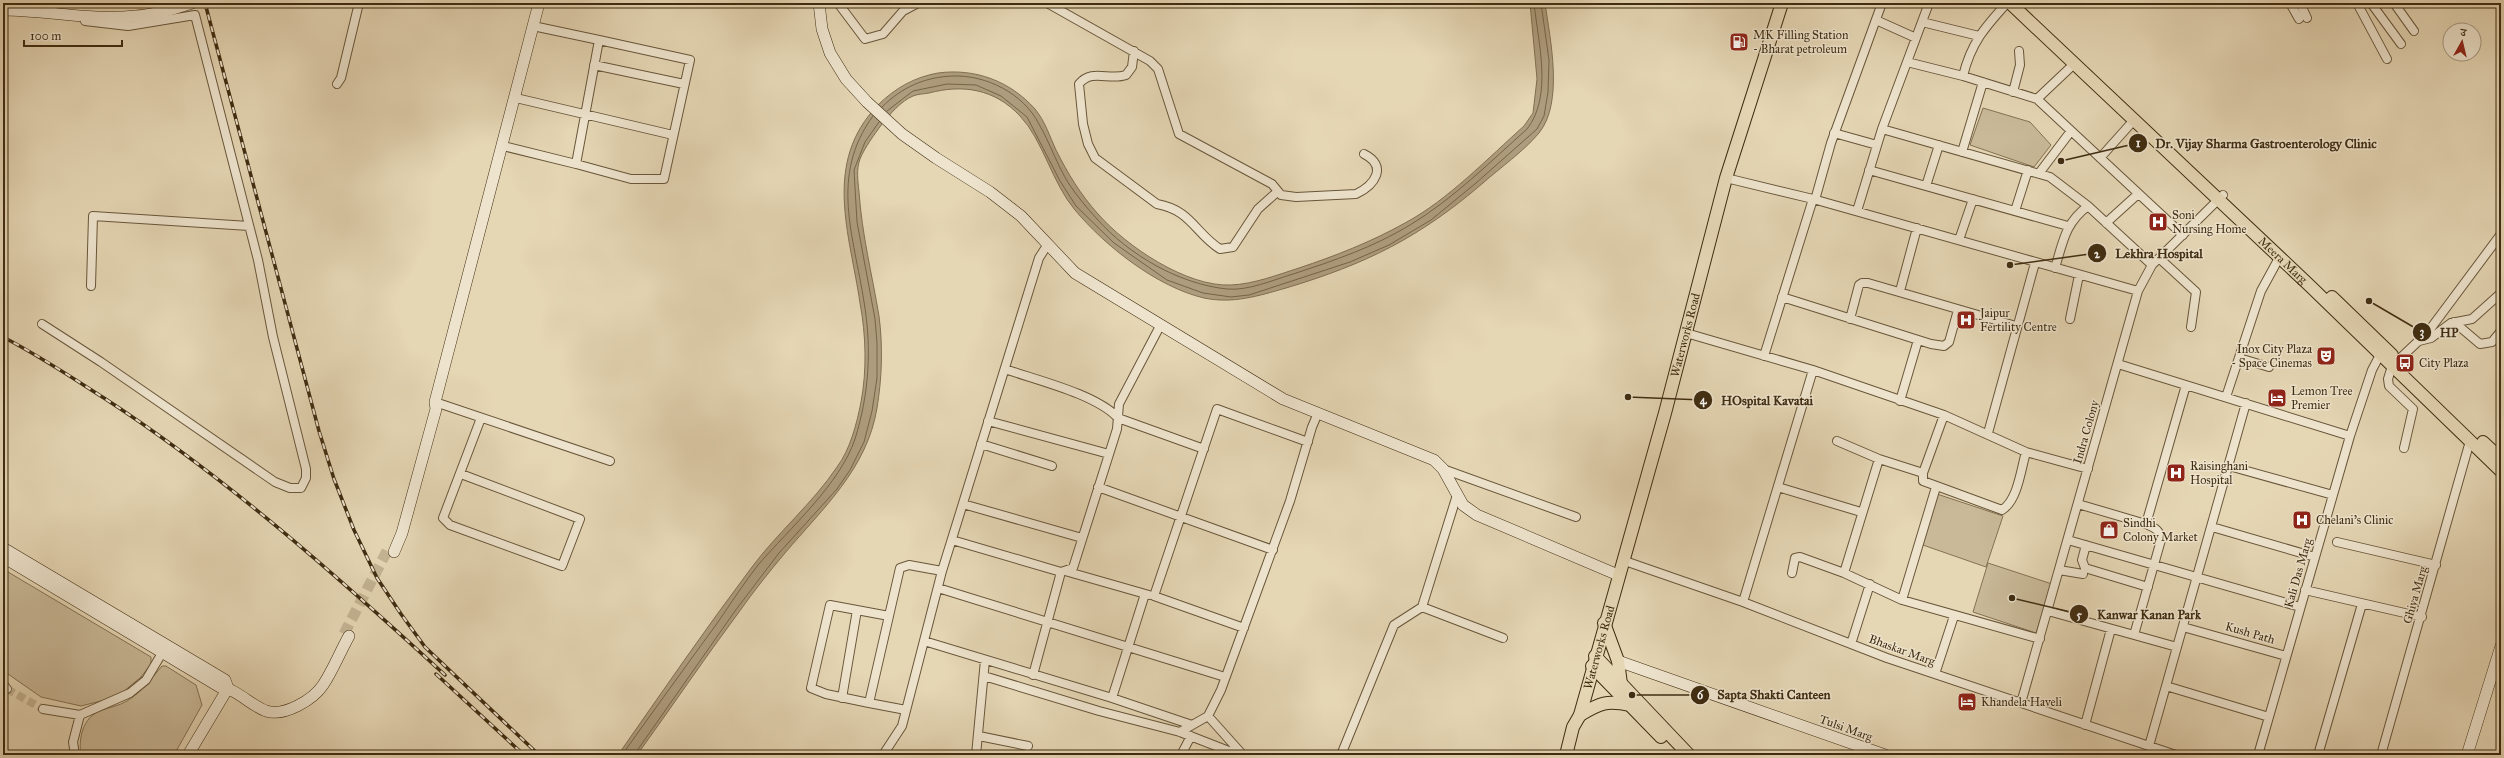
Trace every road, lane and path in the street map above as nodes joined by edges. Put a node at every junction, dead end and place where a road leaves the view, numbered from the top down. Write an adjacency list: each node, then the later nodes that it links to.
1 (192, 3): 18 (street)
2 (359, 3): 39 (street)
3 (539, 3): 23 (street)
4 (819, 3): 77 (street)
5 (838, 3): 6 (street)
6 (918, 3)
7 (1047, 3): 29 (street)
8 (1782, 3): 60 (main road, Waterworks Road)
9 (1882, 3): 20 (street)
10 (1929, 3): 22 (street)
11 (2009, 3): 25 (street); 35 (main road, Meera Marg)
12 (2022, 3): 64 (main road, Meera Marg)
13 (2290, 3): 14 (street)
14 (2300, 3)
15 (2357, 3): 32 (street)
16 (2371, 3): 28 (street)
17 (2394, 3): 24 (street)
18 (52, 8): 19 (street)
19 (3, 10)
20 (1876, 20): 26 (street); 48 (street)
21 (85, 22): 71 (street)
22 (1922, 22): 25 (street); 26 (street)
23 (533, 26): 27 (street); 42 (street)
24 (2414, 31)
25 (1979, 36): 37 (street)
26 (1916, 38): 34 (street)
27 (599, 40): 36 (street); 40 (street)
28 (2401, 44)
29 (1134, 51): 31 (street); 33 (street)
30 (2019, 51): 41 (street)
31 (1142, 56): 33 (street); 62 (street)
32 (2387, 59)
33 (1132, 61): 62 (street)
34 (1907, 62): 37 (street); 46 (street)
35 (2074, 64): 43 (street); 45 (main road, Meera Marg)
36 (594, 65): 40 (street); 44 (street)
37 (1963, 76): 38 (street)
38 (1983, 82): 41 (street); 53 (street)
39 (337, 84)
40 (684, 84): 49 (street)
41 (2013, 92): 43 (street)
42 (516, 98): 44 (street); 52 (street)
43 (2037, 99): 47 (street)
44 (585, 114): 49 (street); 56 (street)
45 (2134, 120): 55 (street); 64 (main road, Meera Marg)
46 (1882, 129): 50 (street); 51 (street)
47 (2071, 131): 55 (street); 59 (street)
48 (1834, 133): 50 (street); 65 (street)
49 (673, 135): 56 (street)
50 (1876, 145): 57 (street)
51 (1940, 145): 53 (street); 61 (street)
52 (503, 146): 56 (street); 112 (street)
53 (1962, 152): 58 (street)
54 (1364, 154): 62 (street)
55 (2100, 158): 63 (street)
56 (576, 164)
57 (1868, 170): 61 (street); 68 (street)
58 (2028, 170): 59 (street); 69 (street)
59 (2040, 172): 67 (street)
60 (1726, 178): 65 (street); 98 (main road, Waterworks Road)
61 (1926, 186): 66 (street)
62 (1277, 192)
63 (2138, 194): 70 (street); 75 (street)
64 (2221, 198): 75 (street, Indra Colony); 79 (main road, Meera Marg); 101 (main road, Meera Marg)
65 (1814, 199): 68 (street); 88 (street)
66 (1973, 199): 69 (street); 76 (street)
67 (2088, 206): 70 (street); 72 (street)
68 (1857, 211): 73 (street)
69 (2015, 211): 72 (street)
70 (2106, 223): 81 (street)
71 (249, 226): 84 (street); 93 (street)
72 (2068, 226): 82 (street)
73 (1917, 228): 76 (street); 85 (street)
74 (2501, 234): 100 (street)
75 (2182, 235): 78 (street, Indra Colony)
76 (1959, 240): 80 (street)
77 (1048, 244): 94 (street); 107 (street)
78 (2159, 258): 81 (street, Indra Colony); 96 (street)
79 (2279, 258): 101 (main road, Meera Marg); 103 (street)
80 (2035, 263): 82 (street); 95 (street)
81 (2152, 265): 86 (street, Indra Colony)
82 (2055, 268): 83 (street)
83 (2079, 275): 86 (street); 91 (street)
84 (91, 286)
85 (1900, 291): 89 (street); 90 (street)
86 (2138, 291): 105 (street, Indra Colony)
87 (2501, 293): 92 (street)
88 (1782, 298): 90 (street); 102 (street)
89 (1958, 310): 95 (street); 99 (street)
90 (1850, 319): 99 (street)
91 (2070, 319)
92 (2454, 322): 97 (street); 100 (street)
93 (42, 324)
94 (1160, 326): 114 (street); 117 (street)
95 (2016, 326): 119 (street)
96 (2191, 327)
97 (2501, 332)
98 (1686, 333): 102 (street); 161 (main road, Waterworks Road)
99 (1918, 340): 111 (street)
100 (2419, 341): 104 (street)
101 (2382, 351): 104 (main road, Meera Marg); 120 (street, Kali Das Marg)
102 (1764, 356): 108 (street)
103 (2239, 358): 106 (street); 110 (street)
104 (2395, 363): 122 (main road, Meera Marg); 125 (street); 130 (main road, Meera Marg)
105 (2118, 364): 109 (street); 135 (street, Indra Colony)
106 (2269, 367)
107 (1004, 369): 117 (street); 118 (street)
108 (1813, 370): 111 (street); 141 (street)
109 (2186, 385): 110 (street); 149 (street)
110 (2226, 397): 113 (street)
111 (1900, 401): 115 (street)
112 (435, 402): 116 (street); 157 (street)
113 (2246, 403): 120 (street); 133 (street)
114 (1318, 414): 123 (street); 134 (street)
115 (1944, 414): 119 (street); 137 (street)
116 (481, 418): 131 (street); 138 (street)
117 (1118, 418): 126 (street); 128 (street)
118 (988, 421): 124 (street); 128 (street)
119 (1988, 433): 127 (street)
120 (2350, 436): 143 (street, Kali Das Marg)
121 (1837, 441): 129 (street)
122 (2470, 441): 136 (main road, Meera Marg); 163 (street, Ghiya Marg)
123 (1308, 442): 126 (street); 158 (street)
124 (981, 444): 132 (street); 144 (street)
125 (2404, 448)
126 (1204, 449): 147 (street)
127 (2026, 452): 135 (street); 140 (street)
128 (1109, 454): 139 (street)
129 (1879, 459): 137 (street); 146 (street)
130 (2501, 459)
131 (610, 461)
132 (1052, 466)
133 (2229, 466): 143 (street); 150 (street)
134 (1443, 469): 142 (street); 148 (street)
135 (2088, 469): 145 (street, Indra Colony)
136 (2501, 471)
137 (1923, 473): 140 (street)
138 (461, 474): 138 (street)
139 (1098, 486): 147 (street); 151 (street)
140 (1936, 487): 178 (street)
141 (1778, 488): 146 (street); 179 (street)
142 (1458, 495): 170 (street); 181 (street)
143 (2333, 495): 160 (street, Kali Das Marg)
144 (963, 504): 151 (street); 152 (street)
145 (2078, 504): 149 (street); 153 (street, Indra Colony)
146 (1861, 512): 168 (street)
147 (1180, 516): 158 (street); 177 (street)
148 (1576, 517)
149 (2146, 524): 162 (street)
150 (2212, 527): 160 (street); 171 (street)
151 (1082, 538): 166 (street)
152 (952, 540): 165 (street); 166 (street)
153 (2068, 540): 155 (street); 164 (street, Indra Colony)
154 (2337, 542): 163 (street)
155 (2086, 545): 162 (street); 173 (street)
156 (3, 548): 202 (street)
157 (391, 550)
158 (1273, 550): 191 (street)
159 (3, 557): 202 (street)
160 (2315, 557): 175 (street, Kali Das Marg)
161 (1622, 560): 170 (main road, Waterworks Road); 179 (street, Bhaskar Marg)
162 (2154, 564): 171 (street); 173 (street)
163 (2436, 565): 187 (street, Ghiya Marg)
164 (2059, 570): 169 (street); 184 (street, Indra Colony)
165 (942, 571): 174 (street); 185 (street)
166 (1063, 572): 176 (street); 188 (street)
167 (1792, 573): 168 (street)
168 (1844, 573): 172 (street)
169 (2083, 574)
170 (1618, 575): 189 (main road, Waterworks Road)
171 (2197, 577): 182 (street); 190 (street)
172 (1870, 584): 178 (street); 198 (street)
173 (2148, 587): 194 (street)
174 (938, 588): 188 (street); 197 (street)
175 (2305, 590): 180 (street); 182 (street, Kali Das Marg)
176 (1145, 594): 177 (street); 200 (street)
177 (1154, 596): 191 (street)
178 (1902, 600): 186 (street)
179 (1743, 602): 198 (street, Bhaskar Marg)
180 (2362, 604): 187 (street); 250 (street)
181 (1422, 607): 195 (street); 242 (street)
182 (2300, 607): 203 (street, Kali Das Marg)
183 (857, 610): 185 (street); 214 (street); 214 (street)
184 (2048, 611): 192 (street); 196 (street, Indra Colony)
185 (889, 616): 216 (street)
186 (1954, 616): 196 (street); 207 (street)
187 (2422, 617): 251 (street, Ghiya Marg)
188 (1047, 622): 200 (street); 208 (street)
189 (1604, 623): 205 (main road, Waterworks Road); 206 (main road)
190 (2183, 627): 201 (street); 203 (street, Kush Path)
191 (1244, 628): 210 (street)
192 (2111, 629): 194 (street); 225 (street)
193 (347, 635): 213 (street)
194 (2134, 635): 201 (street)
195 (1503, 638)
196 (2040, 639): 217 (street, Indra Colony)
197 (924, 641): 204 (street); 220 (street)
198 (1851, 644): 207 (street, Bhaskar Marg)
199 (2501, 646): 252 (street)
200 (1128, 647): 210 (street); 215 (street)
201 (2177, 647): 212 (street)
202 (165, 648): 213 (street); 221 (street)
203 (2286, 656): 224 (street, Kali Das Marg)
204 (985, 660): 208 (street); 209 (street)
205 (1594, 661): 211 (main road); 218 (main road); 222 (main road, Waterworks Road)
206 (1618, 661): 211 (main road); 234 (street, Tulsi Marg)
207 (1935, 674): 217 (street, Bhaskar Marg)
208 (1033, 675): 215 (street)
209 (984, 676): 227 (street); 228 (street)
210 (1225, 677): 223 (street)
211 (1621, 684): 246 (main road)
212 (2166, 686): 224 (street); 233 (street)
213 (228, 688): 236 (street)
214 (842, 698): 216 (street)
215 (1112, 698): 226 (street)
216 (869, 703): 220 (street)
217 (2021, 703): 225 (street, Bhaskar Marg)
218 (1630, 705): 222 (main road); 245 (main road)
219 (44, 709): 221 (street)
220 (906, 710): 237 (street)
221 (80, 715): 235 (street)
222 (1580, 715): 243 (main road); 244 (main road)
223 (1208, 716): 226 (street); 230 (street)
224 (2269, 717): 249 (street, Kali Das Marg)
225 (2085, 724): 233 (street, Bhaskar Marg)
226 (1192, 725): 227 (street)
227 (1180, 732): 229 (street)
228 (978, 736): 232 (street); 238 (street)
229 (1191, 736): 231 (street); 239 (street)
230 (1228, 740): 231 (street); 241 (street)
231 (1212, 744): 240 (street)
232 (1028, 746)
233 (2149, 746): 248 (street, Bhaskar Marg)
234 (1875, 753): 247 (street, Tulsi Marg)
235 (74, 755)
236 (188, 755)
237 (883, 755)
238 (976, 755)
239 (1181, 755)
240 (1239, 755)
241 (1242, 755)
242 (1341, 755)
243 (1566, 755)
244 (1574, 755)
245 (1678, 755)
246 (1689, 755)
247 (1885, 755)
248 (2176, 755)
249 (2258, 755)
250 (2318, 755)
251 (2381, 755)
252 (2467, 755)

